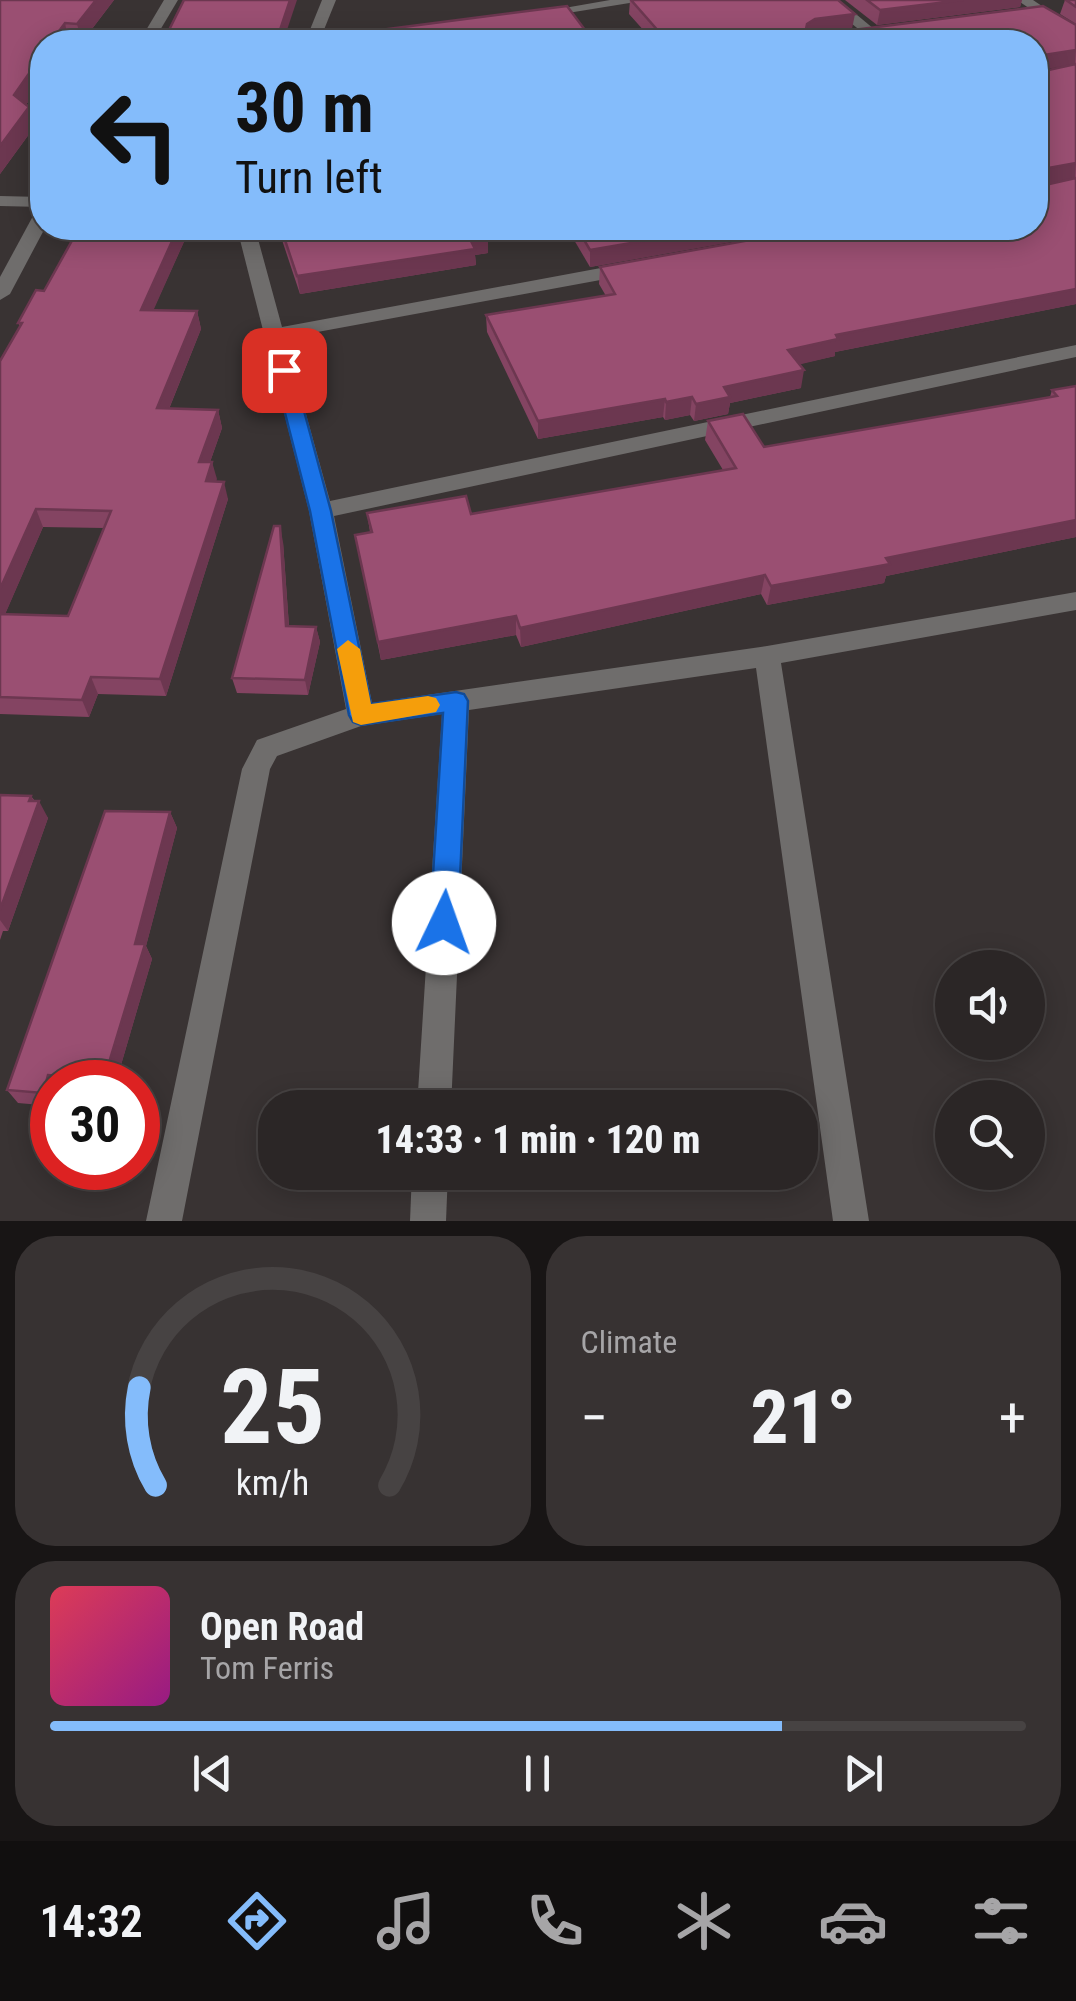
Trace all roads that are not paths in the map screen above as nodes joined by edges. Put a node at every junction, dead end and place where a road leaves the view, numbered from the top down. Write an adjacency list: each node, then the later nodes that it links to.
1 (172, 0): 7 (street)
2 (329, 0): 8 (street)
3 (641, 0): 6 (street)
4 (830, 0): 9 (street)
5 (1036, 9): 10 (street)
6 (522, 16)
7 (153, 30)
8 (317, 30)
9 (867, 30)
10 (1076, 36)
11 (0, 201): 12 (street)
12 (30, 202)
13 (30, 238): 16 (street)
14 (249, 240): 17 (street)
15 (661, 263): 17 (street)
16 (0, 294)
17 (274, 334): 19 (street)
18 (1076, 351): 19 (street)
19 (321, 511): 23 (street)
20 (1076, 601): 21 (street)
21 (767, 656): 22 (street); 28 (street)
22 (456, 701): 23 (street); 24 (street)
23 (361, 715): 26 (street)
24 (435, 1090)
25 (429, 1190): 27 (street)
26 (164, 1221)
27 (428, 1221)
28 (851, 1221)

